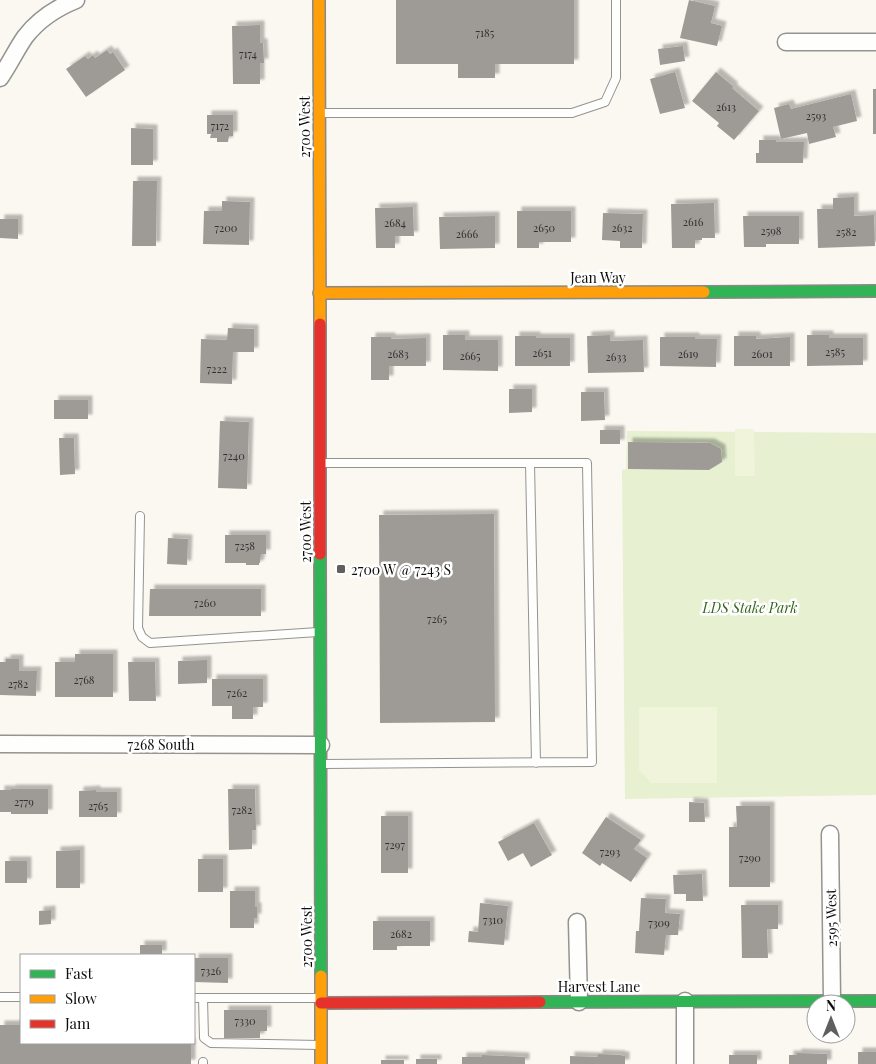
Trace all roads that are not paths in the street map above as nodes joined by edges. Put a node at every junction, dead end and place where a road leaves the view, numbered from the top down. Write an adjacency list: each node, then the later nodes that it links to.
1 (76, 0): 6 (street)
2 (319, 0): 7 (street, 2700 West)
3 (616, 0): 7 (lane)
4 (786, 42): 5 (street)
5 (876, 42)
6 (0, 78)
7 (319, 113): 9 (street, 2700 West)
8 (876, 291): 9 (street, Jean Way)
9 (319, 293): 10 (street, 2700 West)
10 (320, 463): 11 (lane); 13 (street, 2700 West)
11 (530, 463): 16 (lane); 16 (lane)
12 (140, 516): 13 (lane)
13 (320, 632): 15 (street, 2700 West)
14 (0, 744): 15 (street, 7268 South)
15 (321, 745): 17 (street, 2700 West)
16 (536, 763): 17 (lane)
17 (321, 764): 25 (street, 2700 West)
18 (830, 834): 20 (street, 2595 West)
19 (577, 922): 30 (street)
20 (832, 994)
21 (1, 997): 22 (lane)
22 (20, 997)
23 (195, 998): 24 (lane)
24 (203, 998): 25 (lane); 31 (lane)
25 (321, 1000): 30 (street, Harvest Lane); 31 (street, 2700 West)
26 (684, 1001): 27 (street, Harvest Lane); 30 (street, Harvest Lane); 33 (street)
27 (806, 1001)
28 (856, 1001): 29 (street, Harvest Lane)
29 (876, 1001)
30 (579, 1002)
31 (321, 1045): 32 (street, 2700 West)
32 (321, 1064)
33 (685, 1064)

